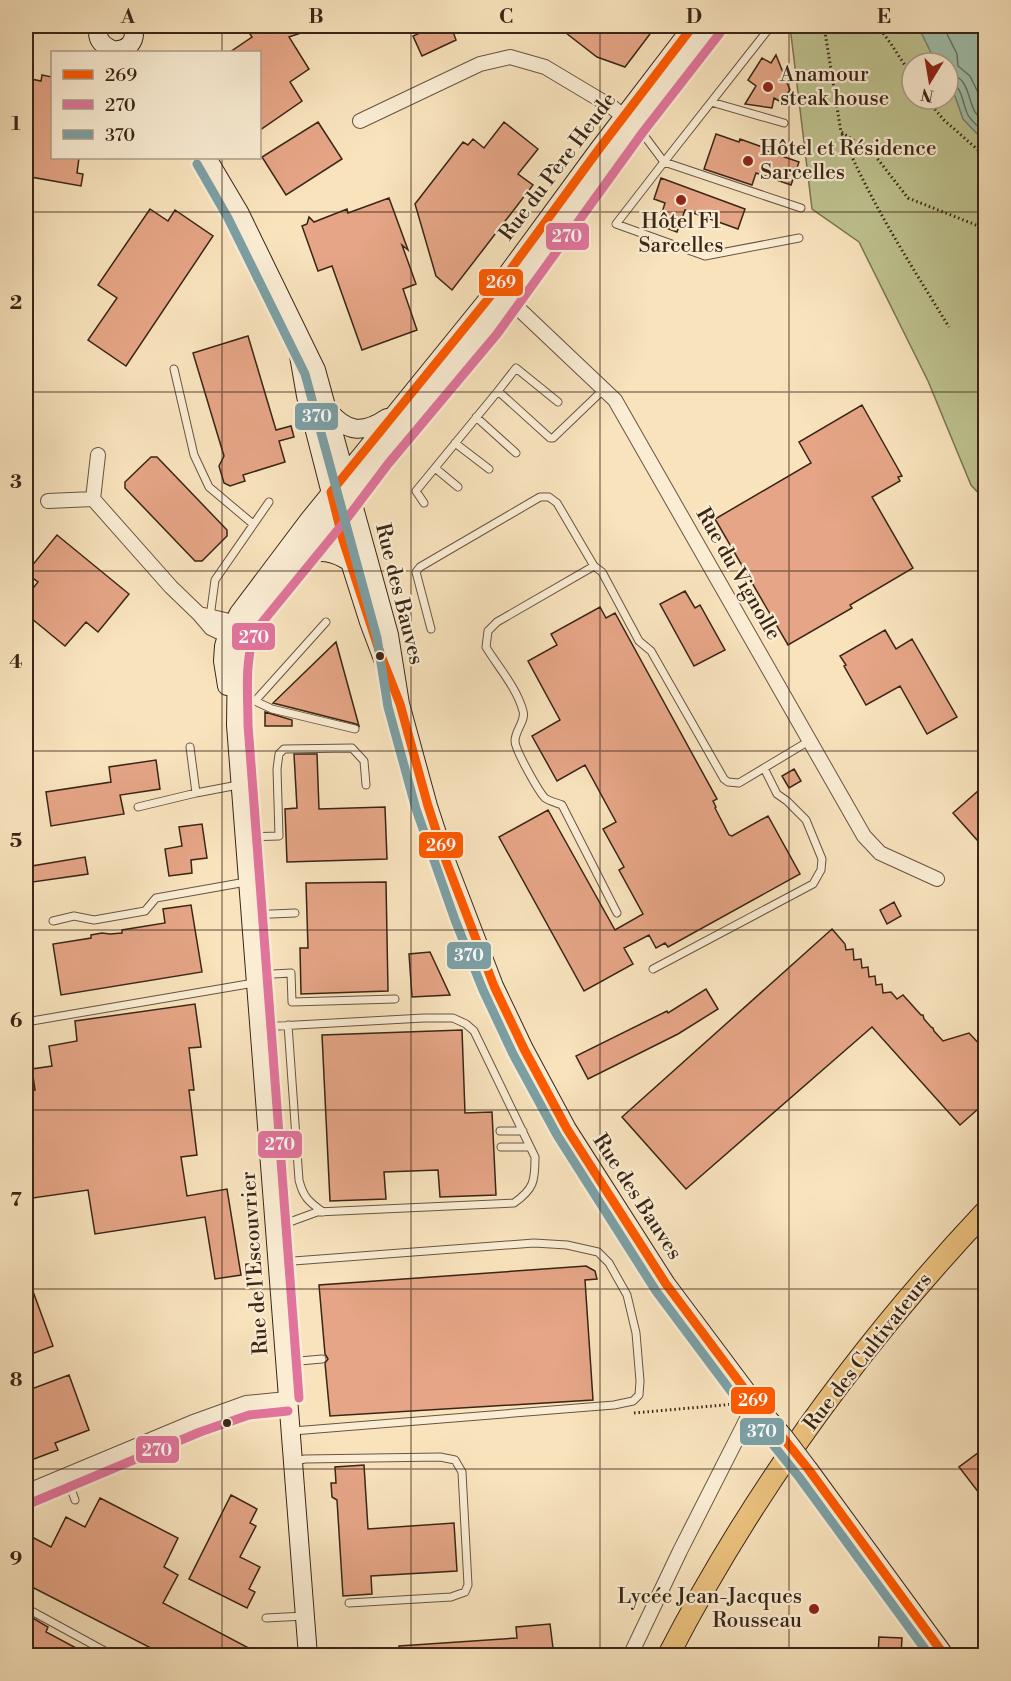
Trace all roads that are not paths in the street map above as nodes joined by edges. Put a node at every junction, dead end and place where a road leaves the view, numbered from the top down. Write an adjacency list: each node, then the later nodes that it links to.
1 (693, 26): 10 (street, Rue du Père Heude)
2 (711, 26): 10 (street, Rue du Père Heude)
3 (771, 26): 7 (lane)
4 (97, 28): 6 (street)
5 (135, 35): 6 (street)
6 (114, 51)
7 (711, 102): 9 (lane); 12 (lane)
8 (360, 121): 10 (street)
9 (784, 123)
10 (633, 125): 12 (lane); 15 (street, Rue du Père Heude)
11 (208, 159): 16 (street)
12 (664, 162): 13 (lane); 14 (lane)
13 (801, 208)
14 (799, 238)
15 (502, 293): 18 (street, Rue du Vignolle); 22 (street, Rue du Père Heude); 29 (street, Rue du Père Heude)
16 (292, 323): 21 (street, Rue des Bauves); 34 (street, Rue des Bauves)
17 (174, 369): 36 (lane)
18 (603, 390): 19 (lane); 48 (street, Rue du Vignolle)
19 (498, 391): 20 (lane); 23 (lane)
20 (558, 402)
21 (327, 409): 22 (street); 29 (street, Rue des Bauves)
22 (397, 412): 29 (street, Rue du Père Heude)
23 (476, 417): 24 (lane); 25 (lane)
24 (455, 443): 27 (lane); 28 (lane)
25 (516, 453)
26 (98, 455): 31 (street)
27 (435, 468): 30 (lane); 35 (lane)
28 (489, 469)
29 (345, 478): 34 (street); 46 (street, Rue des Bauves)
30 (458, 487)
31 (93, 499): 32 (street); 40 (street)
32 (48, 501)
33 (269, 502): 36 (lane)
34 (333, 503): 37 (street); 38 (street, Rue des Bauves); 43 (street, Rue de l'Escouvrier)
35 (424, 503)
36 (253, 524): 40 (lane)
37 (301, 556): 38 (street); 43 (street)
38 (350, 562): 46 (street, Rue des Bauves)
39 (594, 566): 42 (lane); 50 (lane); 59 (lane)
40 (206, 618): 43 (street)
41 (326, 622): 45 (lane)
42 (431, 629)
43 (236, 632): 44 (street, Rue de l'Escouvrier)
44 (233, 699): 45 (lane); 51 (street, Rue de l'Escouvrier)
45 (255, 701): 47 (lane)
46 (400, 704): 80 (street, Rue des Bauves)
47 (355, 729)
48 (809, 741): 50 (lane); 56 (street, Rue du Vignolle)
49 (190, 747): 53 (lane)
50 (764, 768): 62 (lane)
51 (241, 784): 53 (lane); 55 (street, Rue de l'Escouvrier)
52 (366, 785): 55 (lane)
53 (196, 793): 54 (lane)
54 (138, 807)
55 (245, 837): 57 (street, Rue de l'Escouvrier)
56 (937, 879)
57 (248, 881): 60 (street, Rue de l'Escouvrier); 61 (lane)
58 (295, 913): 60 (lane)
59 (617, 913)
60 (251, 915): 63 (street, Rue de l'Escouvrier)
61 (53, 921)
62 (653, 969)
63 (256, 979): 64 (lane); 65 (lane); 67 (street, Rue de l'Escouvrier)
64 (395, 999)
65 (26, 1023)
66 (288, 1025): 67 (lane); 69 (lane); 73 (lane)
67 (260, 1027): 74 (street, Rue de l'Escouvrier)
68 (500, 1131): 69 (lane)
69 (523, 1131): 71 (lane)
70 (501, 1147): 71 (lane)
71 (530, 1147): 73 (lane)
72 (986, 1210): 93 (main road, Rue des Cultivateurs)
73 (323, 1212): 74 (lane)
74 (275, 1223): 76 (street, Rue de l'Escouvrier)
75 (986, 1231): 94 (main road, Rue des Cultivateurs)
76 (278, 1263): 78 (street, Rue de l'Escouvrier); 81 (lane)
77 (322, 1359): 78 (lane)
78 (285, 1363): 79 (street, Rue de l'Escouvrier)
79 (287, 1399): 81 (street, Rue de l'Escouvrier); 83 (street)
80 (755, 1403): 92 (street); 95 (street, Rue des Bauves, bridge)
81 (290, 1432): 82 (street, Rue de l'Escouvrier)
82 (292, 1461): 86 (lane); 88 (street, Rue de l'Escouvrier)
83 (66, 1475): 84 (street); 85 (lane)
84 (26, 1492)
85 (75, 1500)
86 (349, 1603)
87 (26, 1608): 90 (lane)
88 (305, 1616): 89 (lane); 91 (street, Rue de l'Escouvrier)
89 (266, 1618)
90 (112, 1655)
91 (308, 1656)
92 (630, 1656)
93 (668, 1656)
94 (684, 1656)
95 (945, 1656)

